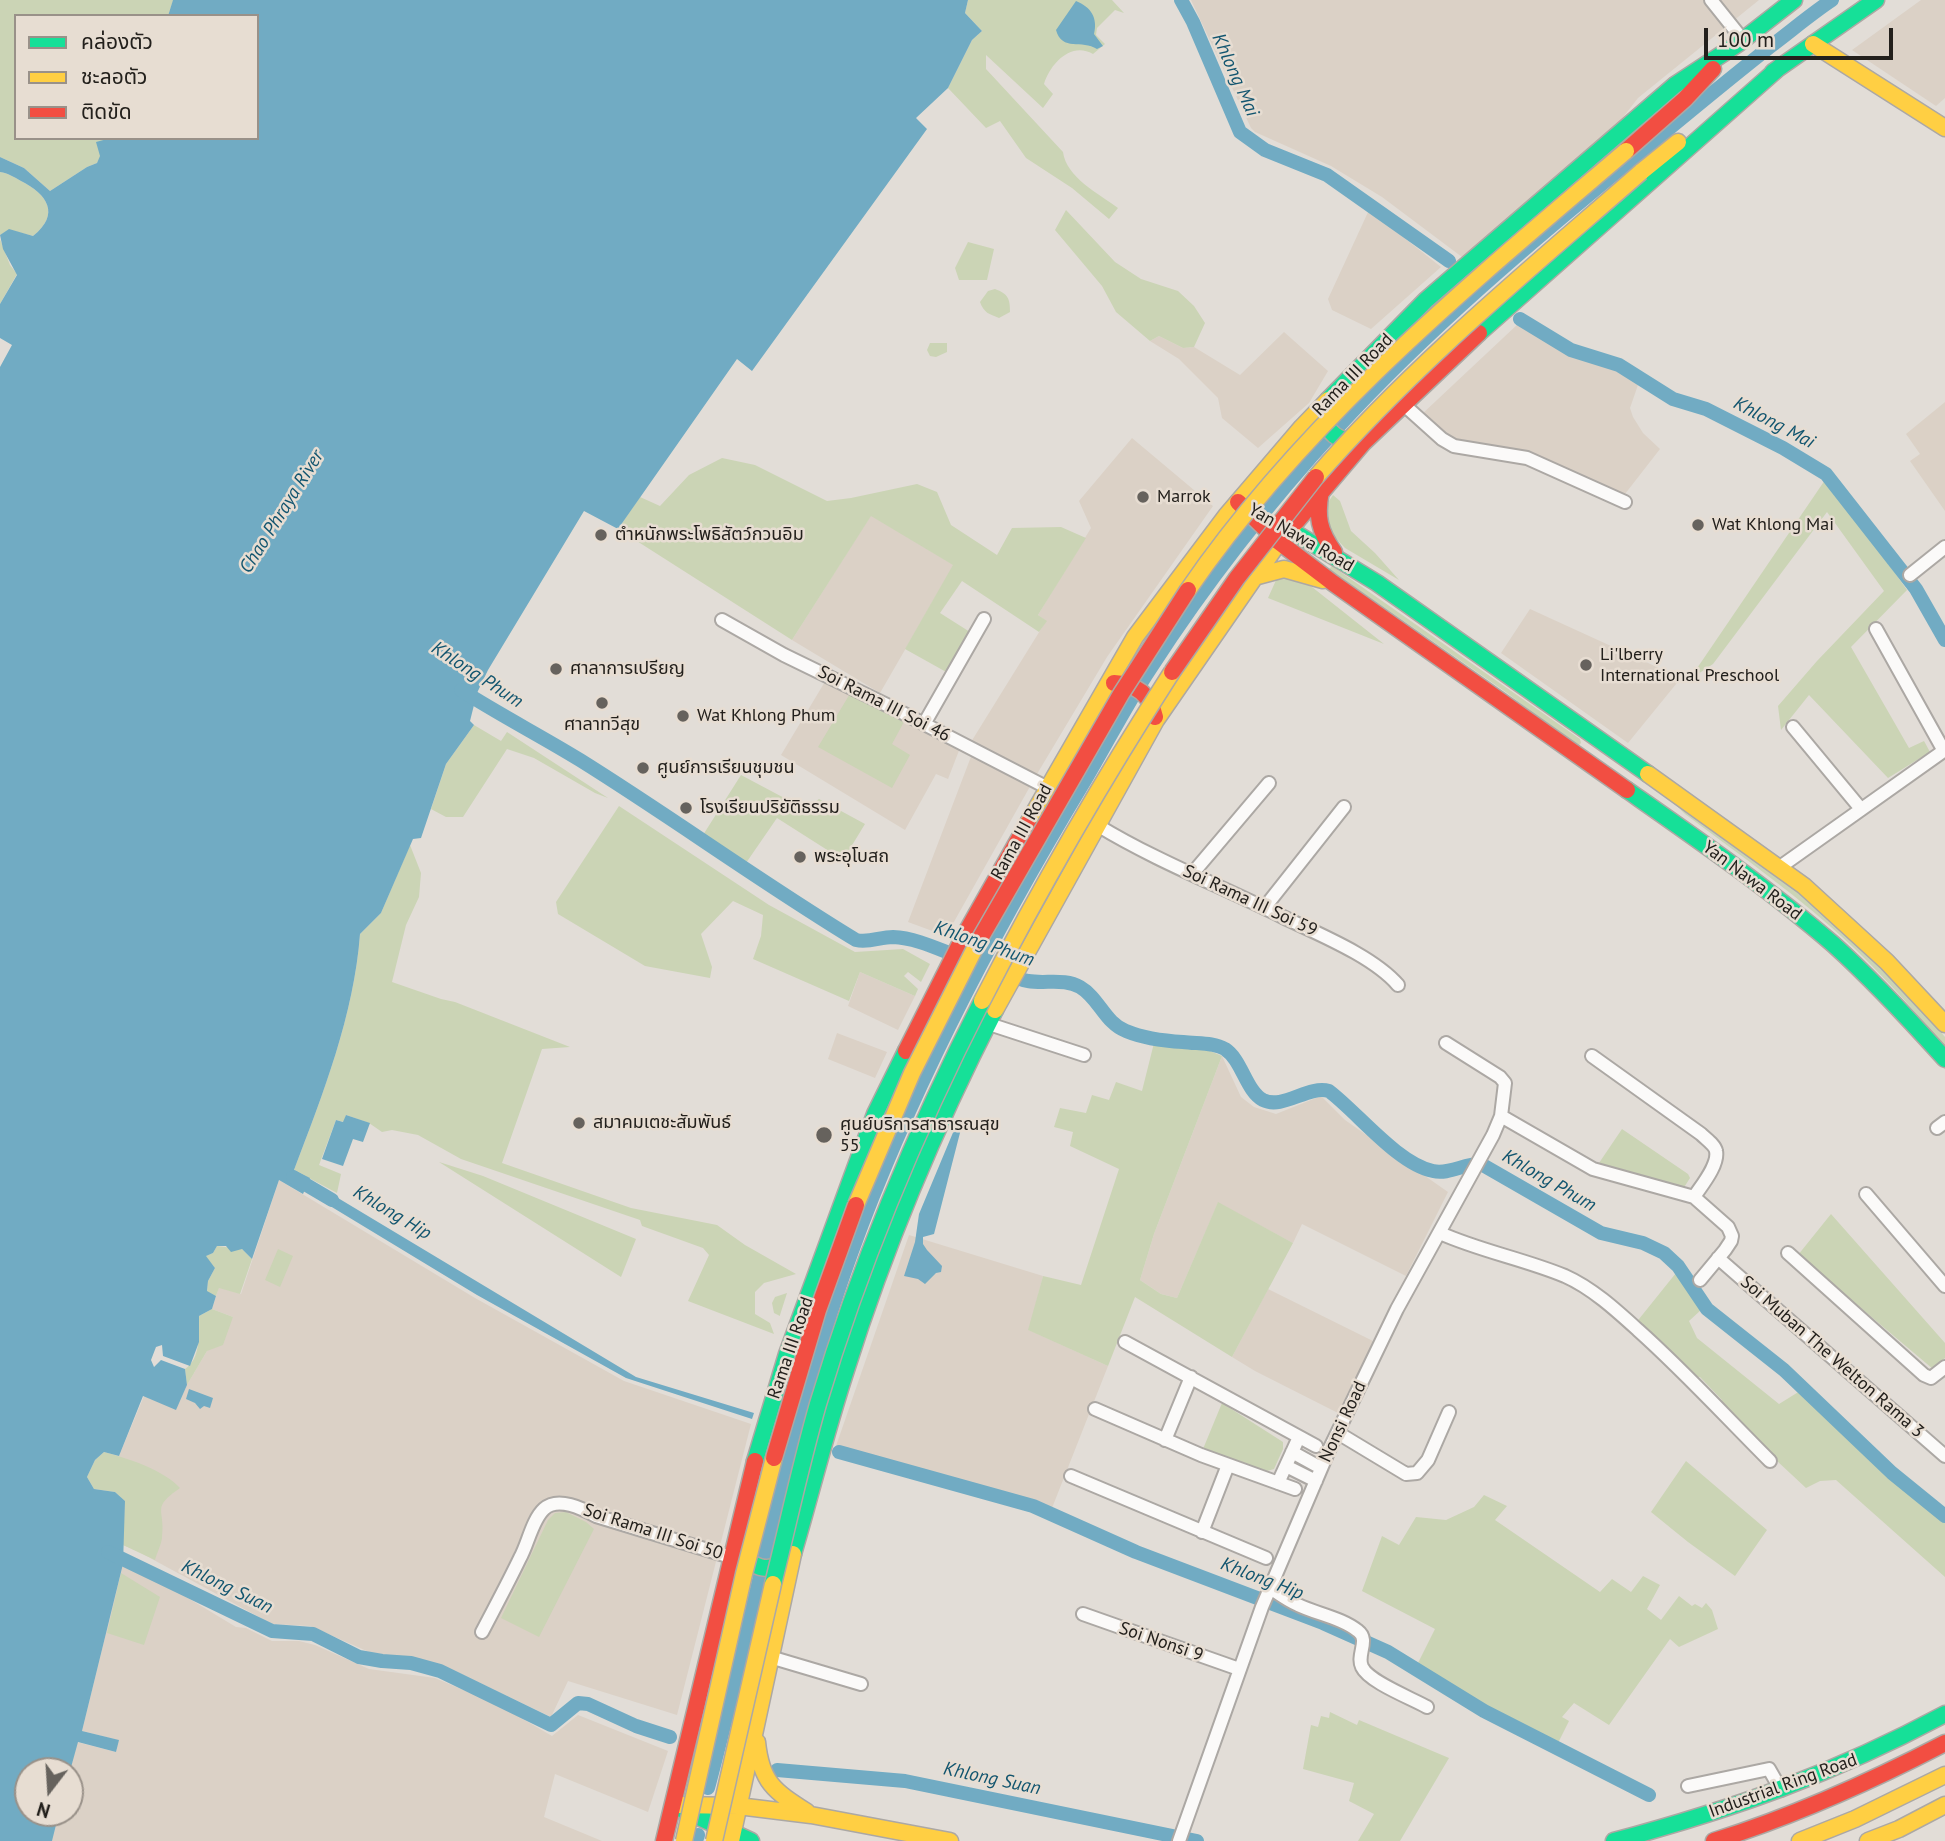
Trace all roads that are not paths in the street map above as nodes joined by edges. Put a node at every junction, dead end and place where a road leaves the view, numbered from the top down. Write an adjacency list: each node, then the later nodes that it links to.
1 (1711, 0): 4 (street)
2 (1794, 0): 4 (main road, Rama III Road)
3 (1876, 0): 5 (main road)
4 (1741, 42): 9 (main road, Rama III Road); 97 (main road, Rama III Road, bridge)
5 (1813, 44): 6 (main road); 7 (main road)
6 (1783, 65): 8 (main road); 98 (main road, bridge)
7 (1945, 128)
8 (1403, 404): 10 (main road); 13 (street)
9 (1322, 406): 10 (main road); 12 (main road, Rama III Road)
10 (1363, 443): 11 (main road)
11 (1321, 491): 14 (main road); 17 (main road)
12 (1238, 501): 15 (main road, Yan Nawa Road); 24 (main road, Rama III Road)
13 (1625, 502)
14 (1291, 528): 15 (main road); 17 (main road, Yan Nawa Road)
15 (1274, 531): 19 (main road); 20 (main road, Yan Nawa Road)
16 (1945, 547): 18 (street)
17 (1338, 559): 28 (main road, Yan Nawa Road)
18 (1910, 575)
19 (1254, 577): 20 (main road); 25 (main road)
20 (1333, 583): 34 (main road, Yan Nawa Road)
21 (984, 619): 26 (street)
22 (722, 620): 26 (street, Soi Rama III Soi 46)
23 (1876, 629): 29 (street)
24 (1106, 684): 25 (main road); 31 (main road, Rama III Road)
25 (1156, 720): 35 (main road)
26 (924, 724): 31 (street, Soi Rama III Soi 46)
27 (1793, 727): 33 (street)
28 (1605, 744): 34 (main road); 36 (main road, Yan Nawa Road)
29 (1944, 750): 33 (street)
30 (1269, 783): 37 (street)
31 (1046, 787): 74 (main road, Rama III Road)
32 (1344, 807): 38 (street)
33 (1861, 810): 36 (street)
34 (1663, 817): 45 (main road, Yan Nawa Road)
35 (1097, 825): 37 (street, Soi Rama III Soi 59); 40 (main road)
36 (1780, 867): 41 (main road, Yan Nawa Road)
37 (1192, 874): 38 (street, Soi Rama III Soi 59)
38 (1265, 907): 39 (street, Soi Rama III Soi 59)
39 (1398, 985)
40 (989, 1024): 43 (street); 75 (main road)
41 (1945, 1024)
42 (1446, 1044): 46 (street, Nonsi Road)
43 (1084, 1055)
44 (1592, 1056): 48 (street)
45 (1945, 1059)
46 (1502, 1116): 48 (street); 49 (street, Nonsi Road)
47 (1866, 1194): 53 (street)
48 (1694, 1197): 51 (street)
49 (1440, 1233): 59 (street, Nonsi Road); 65 (street)
50 (1788, 1253): 55 (street)
51 (1718, 1258): 52 (street); 64 (street, Soi Muban The Welton Rama 3)
52 (1700, 1280)
53 (1945, 1286)
54 (1125, 1342): 56 (street)
55 (1945, 1367)
56 (1191, 1377): 60 (street); 61 (street)
57 (1095, 1409): 61 (street)
58 (1449, 1412): 59 (street)
59 (1338, 1433): 68 (street, Nonsi Road)
60 (1299, 1437): 62 (street); 63 (street)
61 (1165, 1440): 66 (street)
62 (1316, 1446)
63 (1292, 1452): 67 (street); 68 (street)
64 (1945, 1456)
65 (1770, 1461)
66 (1228, 1465): 71 (street); 73 (street)
67 (1286, 1466): 70 (street); 71 (street)
68 (1321, 1468): 70 (street, Nonsi Road)
69 (1071, 1476): 73 (street)
70 (1316, 1481): 77 (street, Nonsi Road)
71 (1278, 1483): 72 (street)
72 (1295, 1489)
73 (1202, 1532): 76 (street)
74 (735, 1554): 75 (main road); 79 (street, Soi Rama III Soi 50); 91 (main road, Rama III Road)
75 (792, 1558): 80 (main road)
76 (1266, 1558)
77 (1267, 1596): 81 (street, Nonsi Road); 83 (street)
78 (1083, 1614): 81 (street, Soi Nonsi 9)
79 (482, 1632)
80 (770, 1657): 82 (street); 85 (main road)
81 (1239, 1670): 94 (street, Nonsi Road)
82 (861, 1684)
83 (1427, 1707)
84 (1945, 1714): 89 (main road, Industrial Ring Road)
85 (755, 1724): 92 (main road); 93 (main road)
86 (1945, 1743): 102 (main road, Industrial Ring Road)
87 (1945, 1775): 103 (main road)
88 (1688, 1786): 89 (street)
89 (1782, 1790): 101 (main road, Industrial Ring Road)
90 (1945, 1804): 104 (main road)
91 (672, 1805): 92 (main road); 95 (main road); 96 (main road, Rama III Road)
92 (738, 1806): 93 (main road); 95 (main road)
93 (811, 1815): 100 (main road)
94 (1181, 1837)
95 (732, 1838): 99 (main road)
96 (664, 1841)
97 (684, 1841)
98 (714, 1841)
99 (751, 1841)
100 (950, 1841)
101 (1614, 1841)
102 (1714, 1841)
103 (1800, 1841)
104 (1868, 1841)

